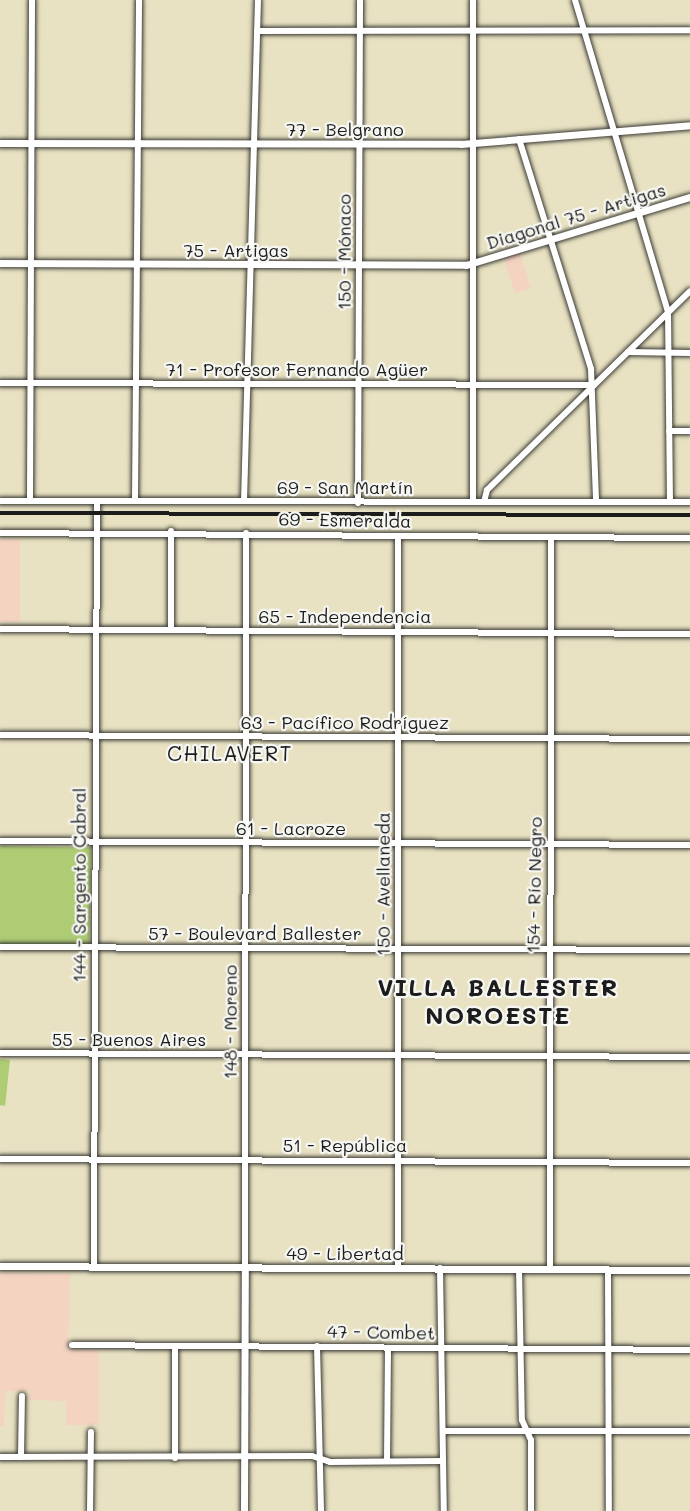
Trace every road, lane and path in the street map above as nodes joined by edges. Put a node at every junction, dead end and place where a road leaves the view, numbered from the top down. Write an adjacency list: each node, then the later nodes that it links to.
1 (32, 0): 17 (street)
2 (139, 0): 15 (street)
3 (258, 0): 10 (street)
4 (360, 0): 7 (street, 150 - Mónaco)
5 (473, 0): 8 (street)
6 (576, 0): 11 (street)
7 (359, 30): 8 (street); 10 (street); 20 (street, 150 - Mónaco)
8 (473, 30): 11 (street); 19 (street)
9 (690, 30): 11 (street)
10 (257, 31): 18 (street)
11 (582, 31): 13 (street)
12 (690, 125): 13 (street, 77 - Belgrano)
13 (612, 132): 14 (street, 77 - Belgrano); 22 (street)
14 (519, 139): 19 (street, 77 - Belgrano); 23 (street)
15 (138, 142): 17 (street, 77 - Belgrano); 18 (street, 77 - Belgrano); 26 (street)
16 (0, 143): 17 (street, 77 - Belgrano)
17 (32, 143): 25 (street)
18 (253, 144): 20 (street, 77 - Belgrano); 28 (street)
19 (472, 144): 20 (street, 77 - Belgrano); 27 (street)
20 (359, 145): 29 (street, 150 - Mónaco)
21 (690, 197): 22 (street, Diagonal 75 - Artigas)
22 (637, 214): 23 (street, Diagonal 75 - Artigas); 31 (street)
23 (552, 241): 27 (street, Diagonal 75 - Artigas); 41 (street)
24 (0, 263): 25 (street, 75 - Artigas)
25 (32, 264): 26 (street, 75 - Artigas); 36 (street)
26 (138, 264): 28 (street, 75 - Artigas); 37 (street)
27 (471, 264): 29 (street, 75 - Artigas); 40 (street)
28 (249, 265): 29 (street, 75 - Artigas); 39 (street)
29 (359, 265): 38 (street, 150 - Mónaco)
30 (690, 291): 31 (street)
31 (668, 312): 32 (street); 33 (street)
32 (628, 352): 33 (street); 41 (street)
33 (669, 353): 34 (street); 42 (street)
34 (690, 353)
35 (0, 383): 36 (street, 71 - Profesor Fernando Agüer)
36 (30, 383): 37 (street, 71 - Profesor Fernando Agüer); 45 (street)
37 (138, 384): 39 (street, 71 - Profesor Fernando Agüer); 46 (street)
38 (358, 384): 39 (street, 71 - Profesor Fernando Agüer); 40 (street, 71 - Profesor Fernando Agüer); 54 (street, 150 - Mónaco)
39 (247, 385): 47 (street)
40 (472, 385): 41 (street, 71 - Profesor Fernando Agüer); 49 (street)
41 (594, 385): 50 (street); 51 (street)
42 (669, 431): 43 (street); 52 (street)
43 (690, 431)
44 (0, 501): 45 (street, 69 - San Martín)
45 (30, 501): 48 (street, 69 - San Martín)
46 (135, 501): 47 (street, 69 - San Martín); 48 (street, 69 - San Martín)
47 (244, 501): 54 (street, 69 - San Martín)
48 (97, 502): 57 (street, 144 - Sargento Cabral)
49 (473, 502): 50 (street, 69 - San Martín); 54 (street, 69 - San Martín)
50 (484, 502): 51 (street, 69 - San Martín)
51 (596, 502): 52 (street, 69 - San Martín)
52 (670, 502): 53 (street, 69 - San Martín)
53 (690, 502)
54 (358, 503)
55 (171, 531): 57 (street, 69 - Esmeralda); 58 (street, 69 - Esmeralda); 64 (street)
56 (0, 533): 57 (street, 69 - Esmeralda)
57 (96, 533): 63 (street, 144 - Sargento Cabral)
58 (246, 533): 59 (street, 69 - Esmeralda); 65 (street, 148 - Moreno)
59 (398, 536): 60 (street, 69 - Esmeralda); 66 (street, 150 - Avellaneda)
60 (551, 538): 61 (street, 69 - Esmeralda); 67 (street, 154 - Río Negro)
61 (690, 538)
62 (0, 629): 63 (street, 65 - Independencia)
63 (94, 629): 64 (street, 65 - Independencia); 70 (street, 144 - Sargento Cabral)
64 (171, 629): 65 (street, 65 - Independencia)
65 (247, 630): 66 (street, 65 - Independencia); 71 (street, 148 - Moreno)
66 (399, 631): 67 (street, 65 - Independencia); 72 (street, 150 - Avellaneda)
67 (551, 632): 68 (street, 65 - Independencia); 73 (street, 154 - Río Negro)
68 (690, 634)
69 (0, 735): 70 (street, 63 - Pacífico Rodríguez)
70 (94, 735): 71 (street, 63 - Pacífico Rodríguez); 76 (street, 144 - Sargento Cabral)
71 (247, 736): 72 (street, 63 - Pacífico Rodríguez); 77 (street, 148 - Moreno)
72 (398, 737): 73 (street, 63 - Pacífico Rodríguez); 78 (street, 150 - Avellaneda)
73 (551, 738): 74 (street, 63 - Pacífico Rodríguez); 79 (street, 154 - Río Negro)
74 (690, 739)
75 (0, 841): 76 (street, 61 - Lacroze)
76 (94, 842): 77 (street, 61 - Lacroze); 82 (street, 144 - Sargento Cabral)
77 (247, 843): 78 (street, 61 - Lacroze); 83 (street, 148 - Moreno)
78 (398, 844): 79 (street, 61 - Lacroze); 84 (street, 150 - Avellaneda)
79 (550, 844): 80 (street, 61 - Lacroze); 85 (street, 154 - Río Negro)
80 (690, 845)
81 (0, 947): 82 (street, 57 - Boulevard Ballester)
82 (94, 947): 83 (street, 57 - Boulevard Ballester); 88 (street, 144 - Sargento Cabral)
83 (246, 949): 84 (street, 57 - Boulevard Ballester); 89 (street, 148 - Moreno)
84 (398, 949): 85 (street, 57 - Boulevard Ballester); 90 (street, 150 - Avellaneda)
85 (548, 949): 86 (street, 57 - Boulevard Ballester); 91 (street, 154 - Río Negro)
86 (690, 950)
87 (0, 1053): 88 (street, 55 - Buenos Aires)
88 (94, 1054): 89 (street, 55 - Buenos Aires); 94 (street, 144 - Sargento Cabral)
89 (245, 1054): 90 (street, 55 - Buenos Aires); 95 (street, 148 - Moreno)
90 (397, 1054): 91 (street, 55 - Buenos Aires); 96 (street, 150 - Avellaneda)
91 (549, 1056): 92 (street, 55 - Buenos Aires); 97 (street, 154 - Río Negro)
92 (690, 1057)
93 (0, 1159): 94 (street, 51 - República)
94 (93, 1159): 95 (street, 51 - República); 100 (street, 144 - Sargento Cabral)
95 (244, 1160): 96 (street, 51 - República); 102 (street, 148 - Moreno)
96 (396, 1160): 97 (street, 51 - República); 101 (street, 150 - Avellaneda)
97 (551, 1161): 98 (street, 51 - República); 105 (street, 154 - Río Negro)
98 (690, 1163)
99 (0, 1266): 100 (street, 49 - Libertad)
100 (94, 1267): 102 (street, 49 - Libertad)
101 (398, 1267): 102 (street, 49 - Libertad); 103 (street, 49 - Libertad)
102 (244, 1268): 110 (street, 148 - Moreno)
103 (440, 1268): 104 (street, 49 - Libertad); 112 (street)
104 (519, 1269): 105 (street, 49 - Libertad); 114 (street)
105 (550, 1269): 106 (street, 49 - Libertad)
106 (608, 1269): 107 (street, 49 - Libertad); 115 (street)
107 (690, 1270)
108 (72, 1345): 109 (street, 47 - Combet)
109 (175, 1346): 110 (street, 47 - Combet); 127 (street)
110 (244, 1346): 111 (street, 47 - Combet); 126 (street, 148 - Moreno)
111 (317, 1346): 113 (street, 47 - Combet); 128 (street)
112 (441, 1347): 113 (street, 47 - Combet); 114 (street, 47 - Combet); 120 (street)
113 (388, 1348): 129 (street)
114 (520, 1348): 115 (street, 47 - Combet); 118 (street)
115 (609, 1349): 116 (street, 47 - Combet); 119 (street)
116 (690, 1350)
117 (22, 1396): 124 (street)
118 (527, 1429): 119 (street); 120 (street); 135 (street)
119 (609, 1429): 121 (street); 136 (street)
120 (442, 1431): 130 (street)
121 (690, 1431)
122 (90, 1432): 125 (street)
123 (0, 1457): 124 (street)
124 (21, 1457): 125 (street)
125 (90, 1457): 127 (street); 131 (street)
126 (244, 1457): 127 (street); 128 (street); 132 (street, 148 - Moreno)
127 (175, 1458)
128 (321, 1459): 129 (street); 133 (street)
129 (387, 1461): 130 (street)
130 (443, 1461): 134 (street)
131 (90, 1511)
132 (244, 1511)
133 (321, 1511)
134 (444, 1511)
135 (531, 1511)
136 (609, 1511)

